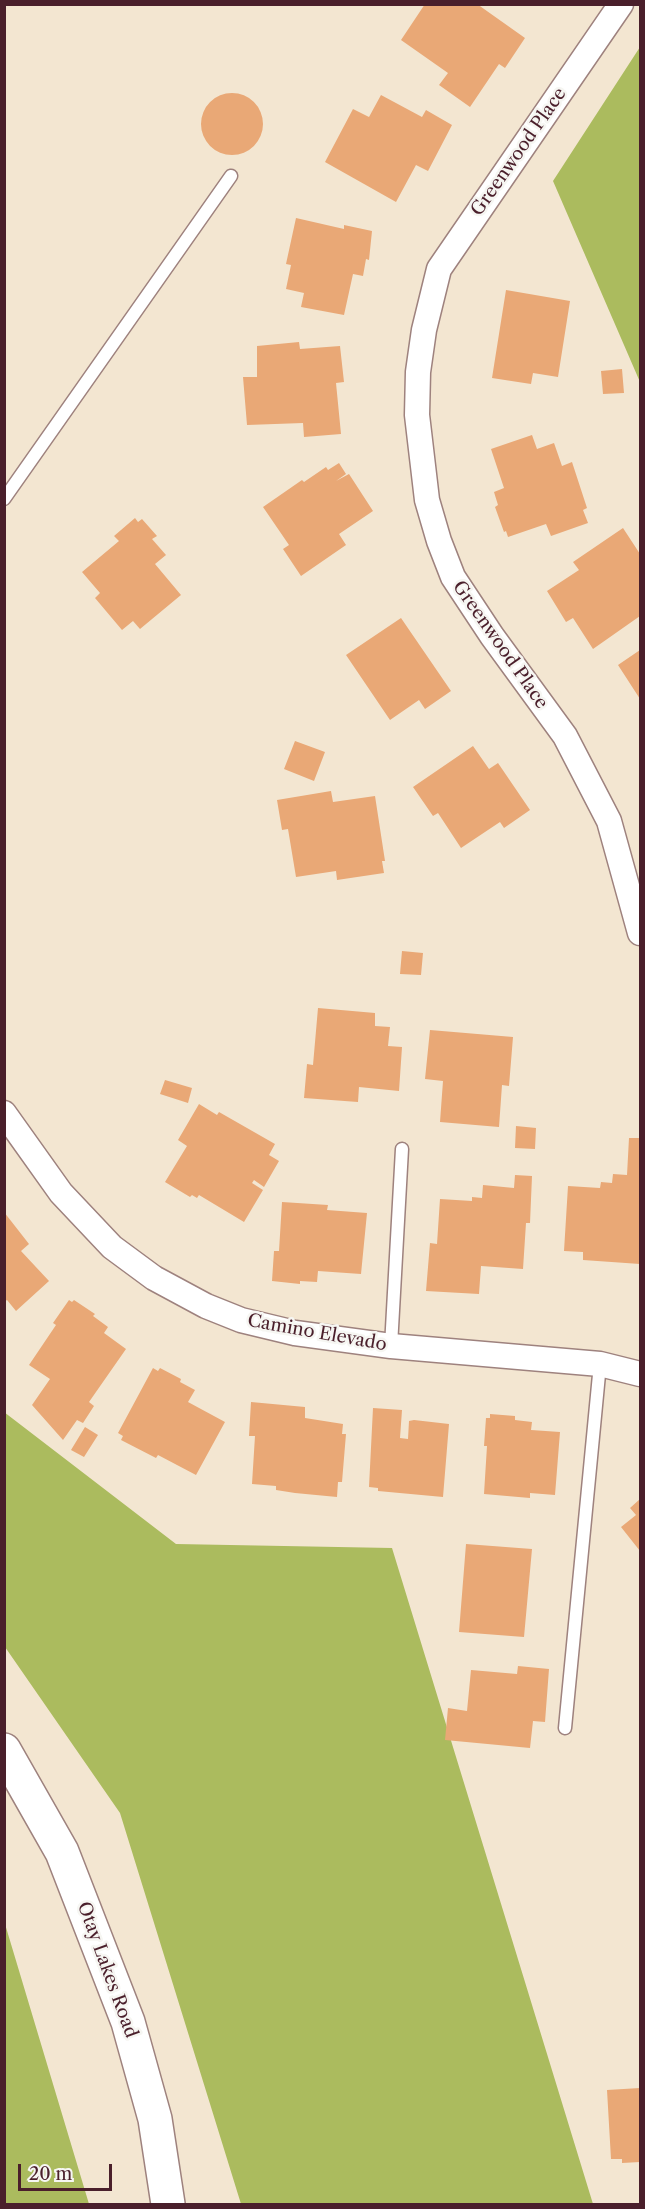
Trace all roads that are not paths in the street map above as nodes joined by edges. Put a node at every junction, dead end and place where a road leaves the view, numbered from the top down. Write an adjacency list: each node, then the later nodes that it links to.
1 (621, 4): 4 (street, Greenwood Place)
2 (231, 176): 3 (lane)
3 (4, 499)
4 (640, 933)
5 (4, 1113): 7 (street, Camino Elevado)
6 (402, 1149): 7 (lane)
7 (391, 1346): 8 (street, Camino Elevado)
8 (600, 1364): 9 (street, Camino Elevado); 10 (lane)
9 (640, 1374)
10 (565, 1728)
11 (4, 1750): 12 (main road, Otay Lakes Road)
12 (168, 2205)

